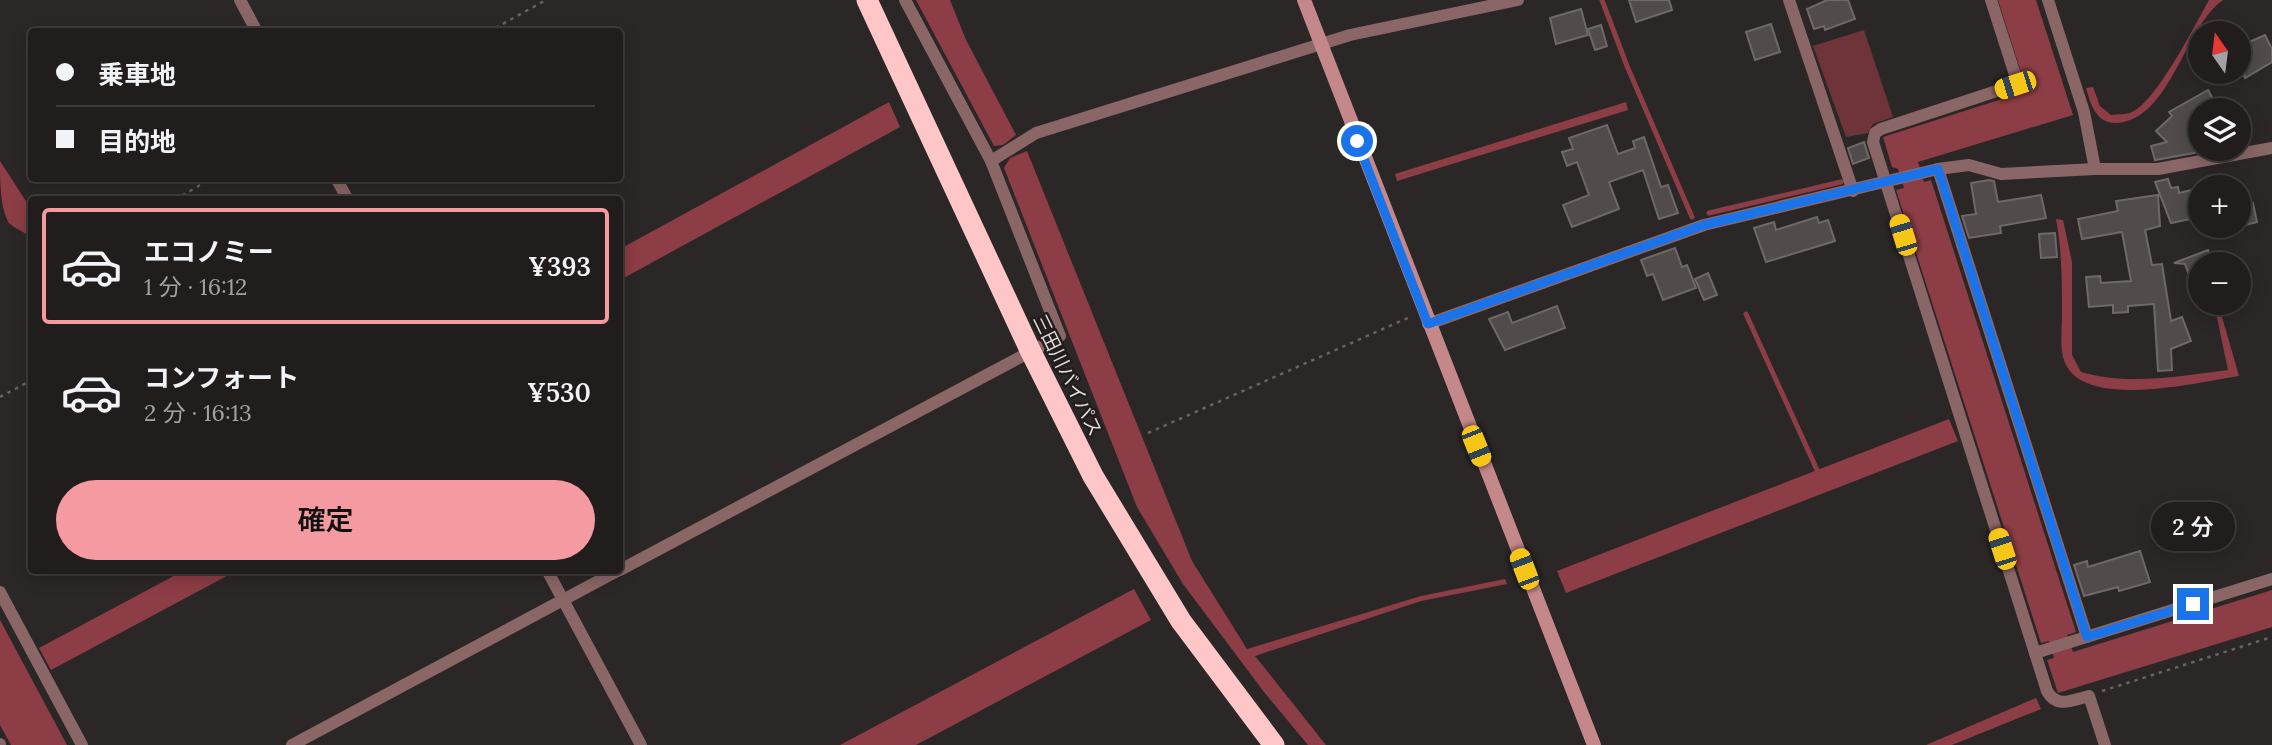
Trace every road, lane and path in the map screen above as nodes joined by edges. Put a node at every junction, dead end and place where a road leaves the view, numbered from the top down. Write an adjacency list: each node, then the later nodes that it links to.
1 (240, 0): 10 (street)
2 (546, 0): 11 (path)
3 (867, 0): 22 (highway, 三田川バイパス)
4 (905, 0): 14 (street)
5 (1304, 0): 12 (street)
6 (1518, 0): 12 (street)
7 (1789, 0): 19 (street)
8 (1991, 0): 18 (street)
9 (2048, 0): 15 (street)
10 (255, 28)
11 (495, 28)
12 (1320, 44): 14 (street); 21 (street)
13 (2272, 148): 15 (street)
14 (991, 161): 22 (street)
15 (2095, 169): 16 (street)
16 (1932, 171): 18 (street); 32 (street)
17 (205, 182): 20 (path)
18 (1891, 182): 19 (street); 34 (street)
19 (1853, 191): 21 (street)
20 (182, 196)
21 (1425, 318): 25 (path); 40 (street)
22 (1030, 350): 26 (street); 39 (highway, 三田川バイパス)
23 (28, 382): 24 (path)
24 (0, 397)
25 (1147, 433)
26 (623, 568)
27 (549, 574): 31 (street)
28 (612, 574): 31 (street)
29 (2272, 579): 32 (street)
30 (0, 592): 36 (street)
31 (563, 600): 37 (street); 38 (street)
32 (2087, 637): 34 (street)
33 (2272, 637): 35 (path)
34 (2035, 653): 35 (street)
35 (2089, 696): 41 (street)
36 (82, 745)
37 (292, 745)
38 (640, 745)
39 (1274, 745)
40 (1594, 745)
41 (2105, 745)

